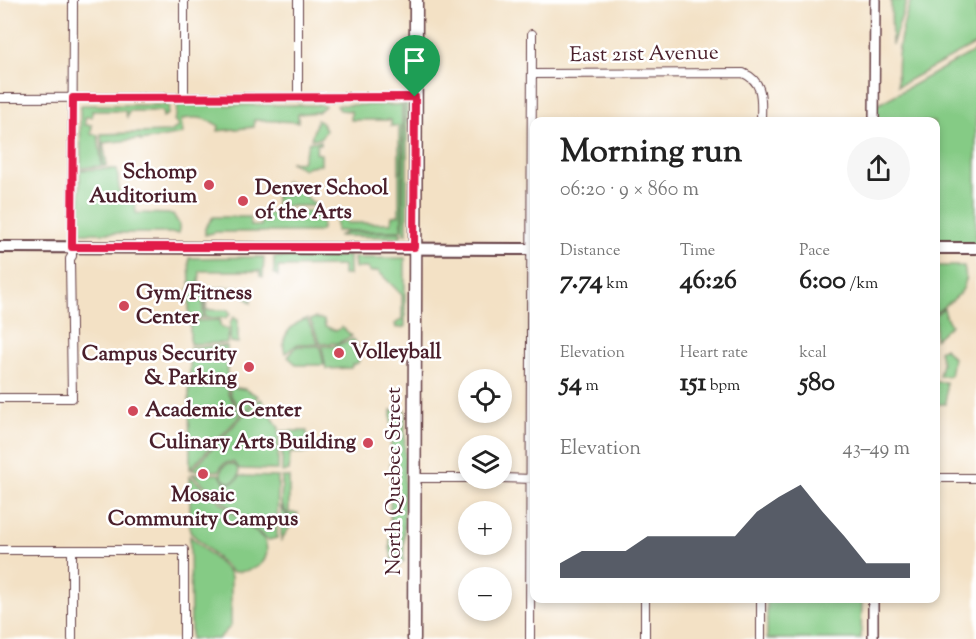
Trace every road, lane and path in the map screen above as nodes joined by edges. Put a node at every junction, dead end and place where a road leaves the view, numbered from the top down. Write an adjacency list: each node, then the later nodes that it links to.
1 (73, 0): 10 (street)
2 (184, 0): 11 (street)
3 (298, 0): 12 (street)
4 (416, 0): 8 (main road, North Quebec Street)
5 (875, 0): 15 (street)
6 (532, 34): 7 (street)
7 (532, 74): 13 (street); 14 (street, East 21st Avenue)
8 (415, 97): 12 (street); 18 (main road, North Quebec Street)
9 (0, 98): 10 (street)
10 (73, 98): 11 (street); 17 (street)
11 (184, 98): 12 (street)
12 (298, 98)
13 (532, 117)
14 (761, 117)
15 (874, 117)
16 (0, 247): 17 (main road)
17 (72, 247): 18 (main road); 22 (street)
18 (414, 247): 21 (main road); 23 (main road, North Quebec Street)
19 (940, 247): 20 (main road)
20 (976, 248)
21 (530, 249)
22 (0, 398)
23 (414, 478): 24 (street); 37 (main road, North Quebec Street)
24 (458, 478)
25 (512, 478): 28 (street)
26 (940, 478): 27 (street)
27 (976, 478)
28 (530, 479)
29 (0, 550): 30 (street)
30 (72, 550): 35 (street); 36 (street)
31 (530, 603): 38 (street)
32 (645, 603): 39 (street)
33 (761, 603): 40 (street)
34 (873, 603): 41 (street)
35 (72, 639)
36 (184, 639)
37 (414, 639)
38 (530, 639)
39 (645, 639)
40 (761, 639)
41 (873, 639)

